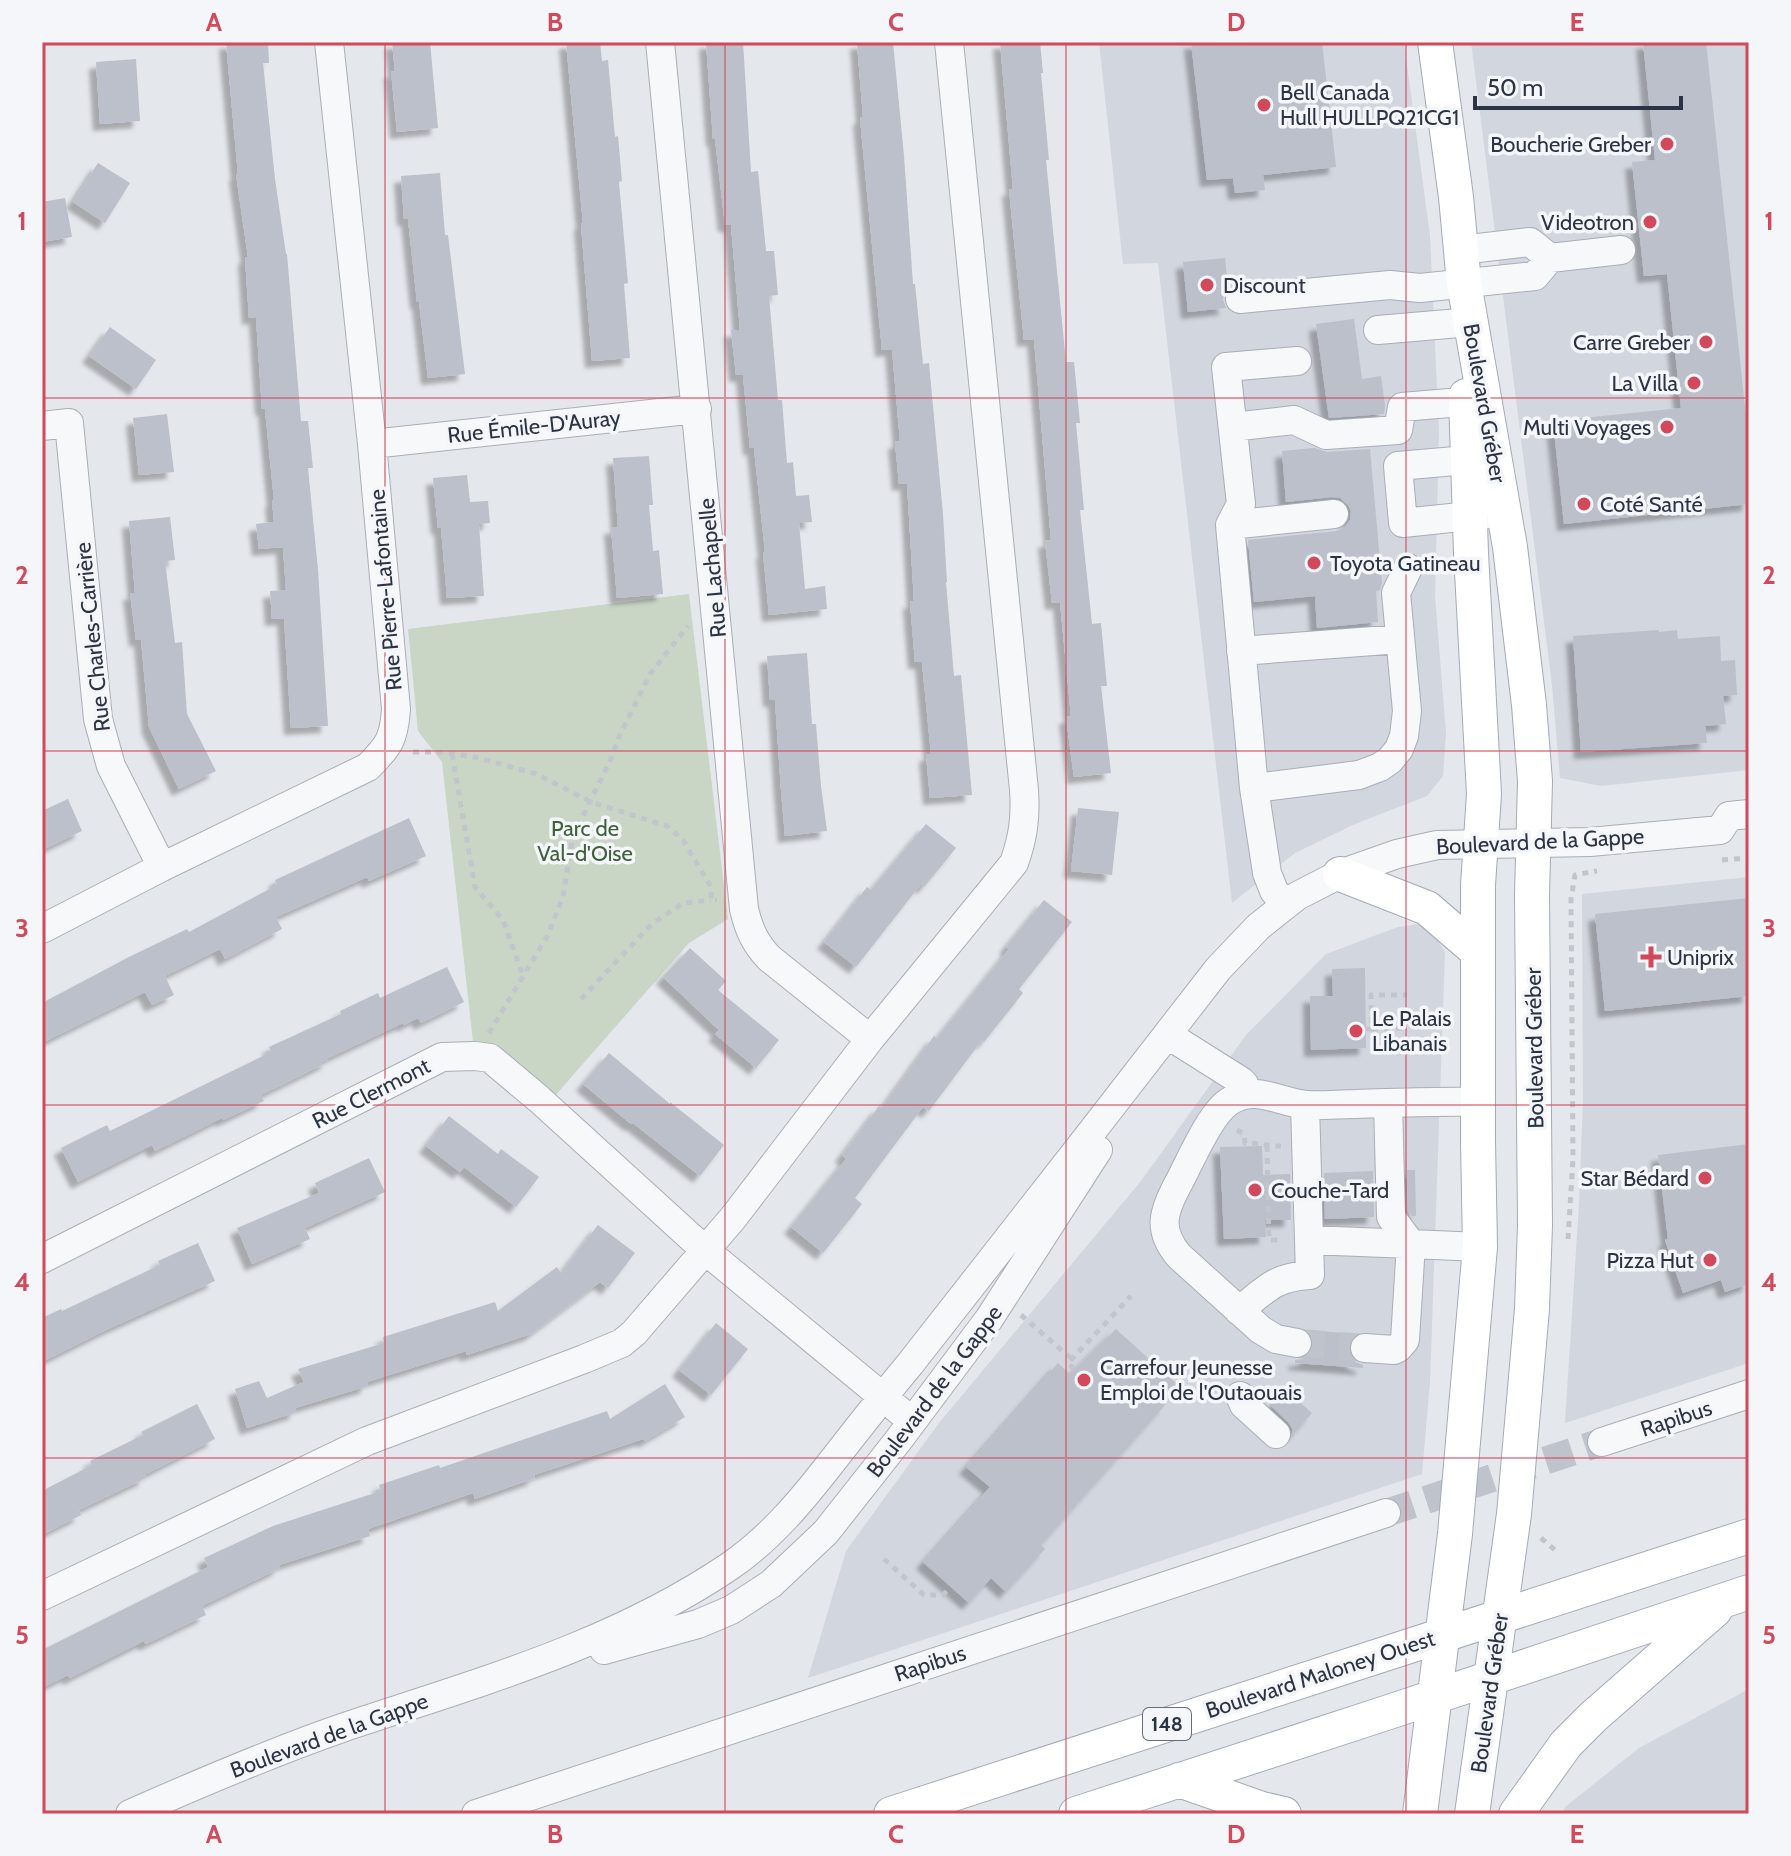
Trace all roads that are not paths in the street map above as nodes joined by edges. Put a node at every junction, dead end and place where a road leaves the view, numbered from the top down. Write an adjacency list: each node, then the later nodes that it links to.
1 (329, 42): 15 (street, Rue Pierre-Lafontaine)
2 (660, 42): 12 (street, Rue Lachapelle)
3 (949, 42): 34 (street)
4 (1435, 42): 6 (main road, Boulevard Gréber)
5 (1621, 250): 6 (street)
6 (1462, 267): 7 (street); 8 (main road, Boulevard Gréber)
7 (1240, 299)
8 (1468, 322): 9 (street); 11 (main road, Boulevard Gréber)
9 (1378, 330)
10 (1297, 361): 14 (street)
11 (1476, 401): 14 (street); 16 (main road, Boulevard Gréber)
12 (697, 409): 15 (street, Rue Émile-D'Auray); 34 (street, Rue Lachapelle)
13 (42, 426): 28 (street, Rue Charles-Carrière)
14 (1233, 427): 20 (street)
15 (372, 444): 28 (street, Rue Pierre-Lafontaine)
16 (1481, 459): 17 (main road, Boulevard Gréber); 19 (main road, Boulevard Gréber); 19 (street)
17 (1504, 513): 19 (street); 26 (main road, Boulevard Gréber)
18 (1334, 514): 20 (street)
19 (1470, 516): 27 (main road, Boulevard Gréber)
20 (1230, 525): 23 (street)
21 (1408, 568): 22 (street)
22 (1400, 639): 23 (street); 24 (street)
23 (1241, 651): 24 (street)
24 (1254, 788): 30 (street)
25 (1749, 814): 26 (street, Boulevard de la Gappe)
26 (1533, 842): 27 (street, Boulevard de la Gappe); 57 (main road, Boulevard Gréber)
27 (1482, 844): 29 (street, Boulevard de la Gappe); 32 (main road, Boulevard Gréber)
28 (162, 867): 31 (street)
29 (1340, 874): 30 (street, Boulevard de la Gappe); 32 (main road)
30 (1285, 904): 33 (street, Boulevard de la Gappe)
31 (42, 929)
32 (1478, 952): 36 (main road, Boulevard Gréber)
33 (1170, 1036): 35 (street); 48 (street, Boulevard de la Gappe); 50 (street, Boulevard de la Gappe)
34 (870, 1039): 42 (street)
35 (1245, 1095): 38 (street); 44 (street)
36 (1478, 1102): 37 (street); 41 (main road, Boulevard Gréber)
37 (1388, 1103): 38 (street); 40 (street)
38 (1305, 1105): 39 (street)
39 (1309, 1240): 40 (street); 44 (street)
40 (1411, 1244): 41 (street); 46 (street)
41 (1480, 1247): 58 (main road, Boulevard Gréber)
42 (706, 1251): 43 (street, Rue Clermont); 48 (street); 55 (street)
43 (42, 1259)
44 (1239, 1311): 45 (street)
45 (1297, 1343)
46 (1365, 1348)
47 (1749, 1394): 52 (street, Rapibus)
48 (884, 1396): 50 (street); 59 (street, Boulevard de la Gappe)
49 (1240, 1396): 51 (street)
50 (912, 1421): 59 (street, Boulevard de la Gappe)
51 (1276, 1434)
52 (1602, 1442)
53 (1386, 1513): 64 (street, Rapibus)
54 (1749, 1536): 57 (main road, Boulevard Maloney Ouest / 148)
55 (42, 1596)
56 (1738, 1596): 60 (main road); 70 (main road)
57 (1500, 1617): 58 (main road, Boulevard Maloney Ouest / 148); 60 (main road, Boulevard Gréber)
58 (1443, 1634): 61 (main road, Boulevard Gréber); 65 (main road, Boulevard Maloney Ouest / 148)
59 (532, 1665): 63 (street, Boulevard de la Gappe)
60 (1491, 1678): 61 (main road); 69 (main road, Boulevard Gréber)
61 (1436, 1696): 62 (main road); 68 (main road, Boulevard Gréber)
62 (1179, 1780): 66 (main road); 67 (main road)
63 (130, 1814)
64 (476, 1814)
65 (891, 1814)
66 (1076, 1814)
67 (1284, 1814)
68 (1420, 1814)
69 (1472, 1814)
70 (1516, 1814)

